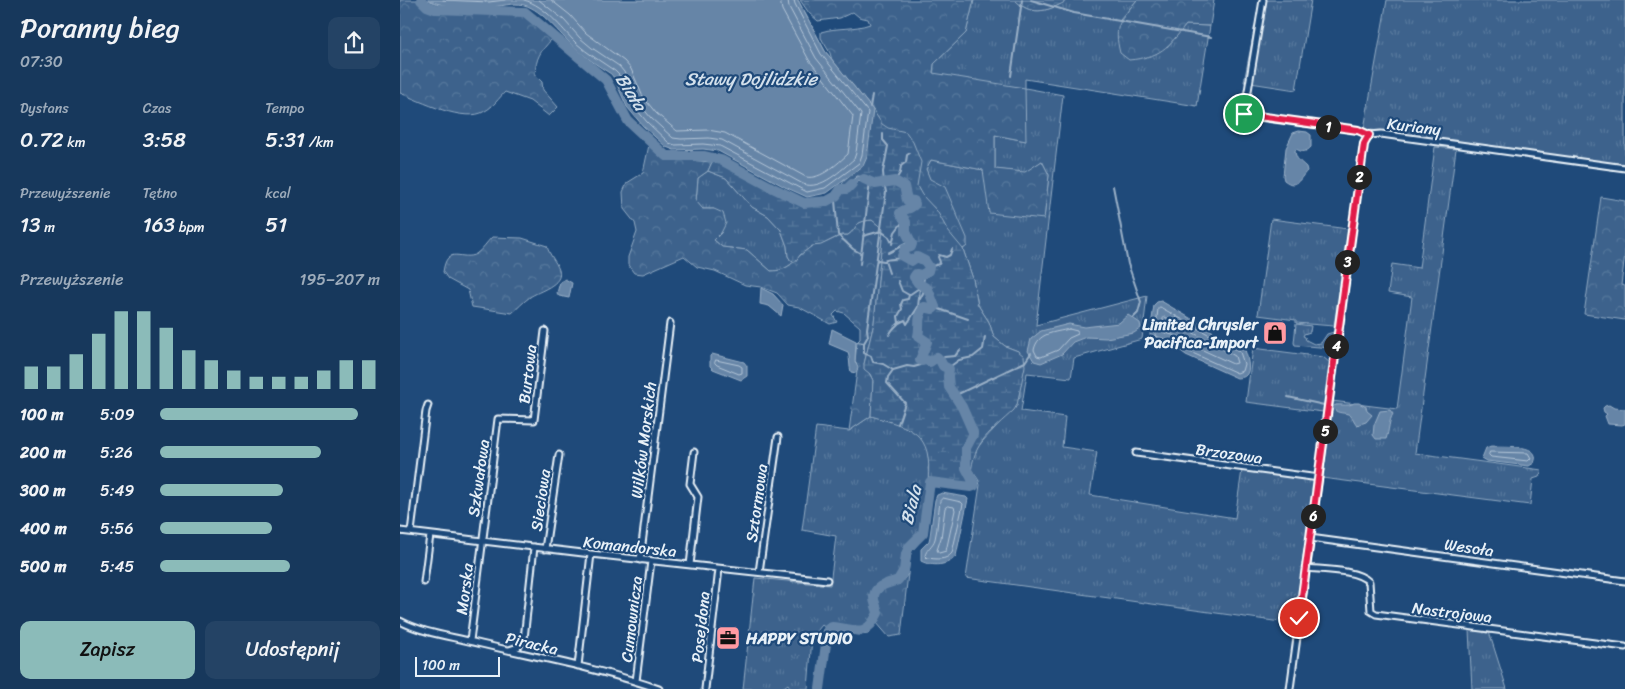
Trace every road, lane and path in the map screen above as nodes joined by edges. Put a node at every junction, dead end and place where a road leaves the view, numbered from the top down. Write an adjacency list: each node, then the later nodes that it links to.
1 (1264, 0): 2 (street)
2 (1369, 135): 3 (street, Kuriany); 12 (street, Kuriany)
3 (1625, 168)
4 (670, 323): 21 (street, Wilków Morskich)
5 (545, 331): 7 (street, Burtowa)
6 (428, 405): 14 (street)
7 (498, 419): 17 (street, Szkwałowa)
8 (778, 437): 26 (street, Sztormowa)
9 (694, 452): 23 (street)
10 (1136, 453): 12 (street, Brzozowa)
11 (559, 455): 19 (street, Sieciowa)
12 (1318, 478): 16 (street, Kuriany)
13 (400, 531): 14 (street, Komandorska)
14 (411, 532): 15 (street, Komandorska)
15 (430, 535): 17 (street, Komandorska); 29 (street)
16 (1310, 538): 24 (street, Kuriany); 28 (street, Wesoła)
17 (482, 541): 18 (street, Komandorska); 31 (street, Morska)
18 (534, 547): 19 (street, Komandorska); 33 (street)
19 (545, 548): 20 (street, Komandorska)
20 (591, 554): 21 (street, Komandorska); 34 (street)
21 (640, 560): 22 (street, Komandorska)
22 (651, 561): 23 (street, Komandorska); 35 (street, Cumownicza)
23 (690, 565): 25 (street, Komandorska)
24 (1306, 568): 32 (street, Nastrojowa); 38 (street, Kuriany)
25 (719, 569): 26 (street, Komandorska); 37 (street, Posejdona)
26 (759, 572): 27 (street, Komandorska)
27 (827, 580)
28 (1625, 581)
29 (424, 582)
30 (400, 622): 31 (street, Piracka)
31 (470, 641): 33 (street, Piracka)
32 (1625, 647)
33 (508, 650): 34 (street, Piracka)
34 (578, 666): 35 (street, Piracka)
35 (636, 681): 36 (street, Piracka)
36 (659, 689)
37 (705, 689)
38 (1290, 689)

